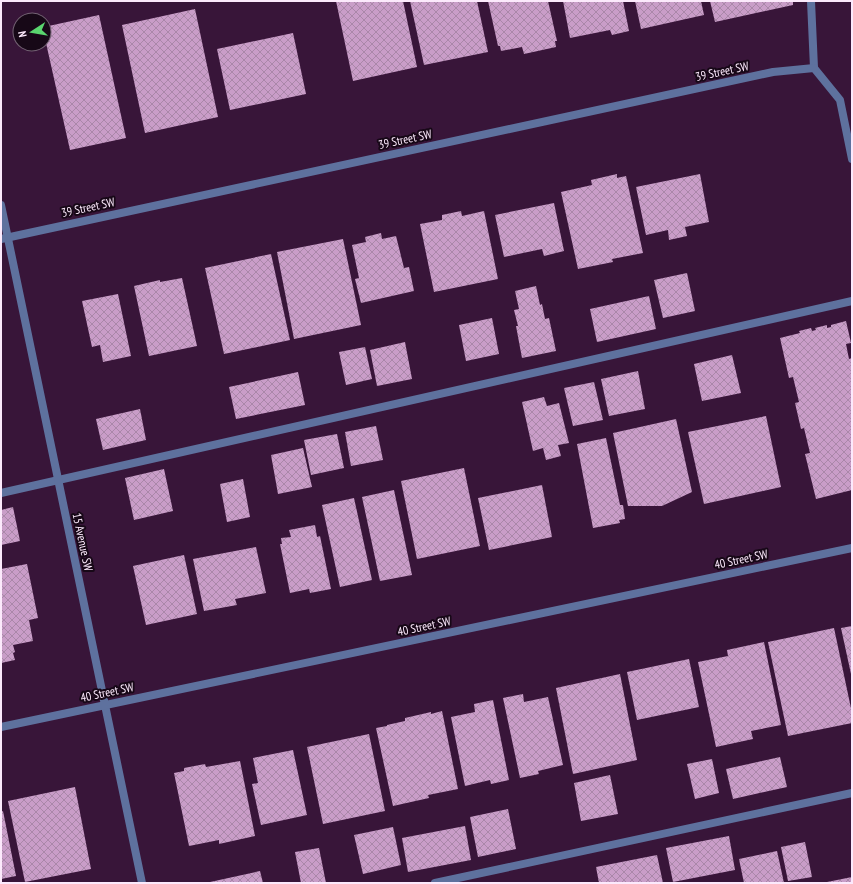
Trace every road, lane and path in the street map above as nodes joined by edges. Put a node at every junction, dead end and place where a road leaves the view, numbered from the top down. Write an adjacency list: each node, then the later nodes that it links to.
1 (811, 1): 2 (street)
2 (814, 68): 3 (street); 5 (street, 39 Street SW)
3 (852, 159)
4 (1, 205): 5 (street, 15 Avenue SW)
5 (4, 238): 7 (street, 15 Avenue SW)
6 (852, 301): 7 (street)
7 (58, 480): 8 (street); 10 (street, 15 Avenue SW)
8 (1, 493)
9 (852, 548): 10 (street, 40 Street SW)
10 (106, 705): 11 (street, 40 Street SW); 13 (street, 15 Avenue SW)
11 (1, 727)
12 (852, 793): 14 (street)
13 (142, 883)
14 (435, 883)

